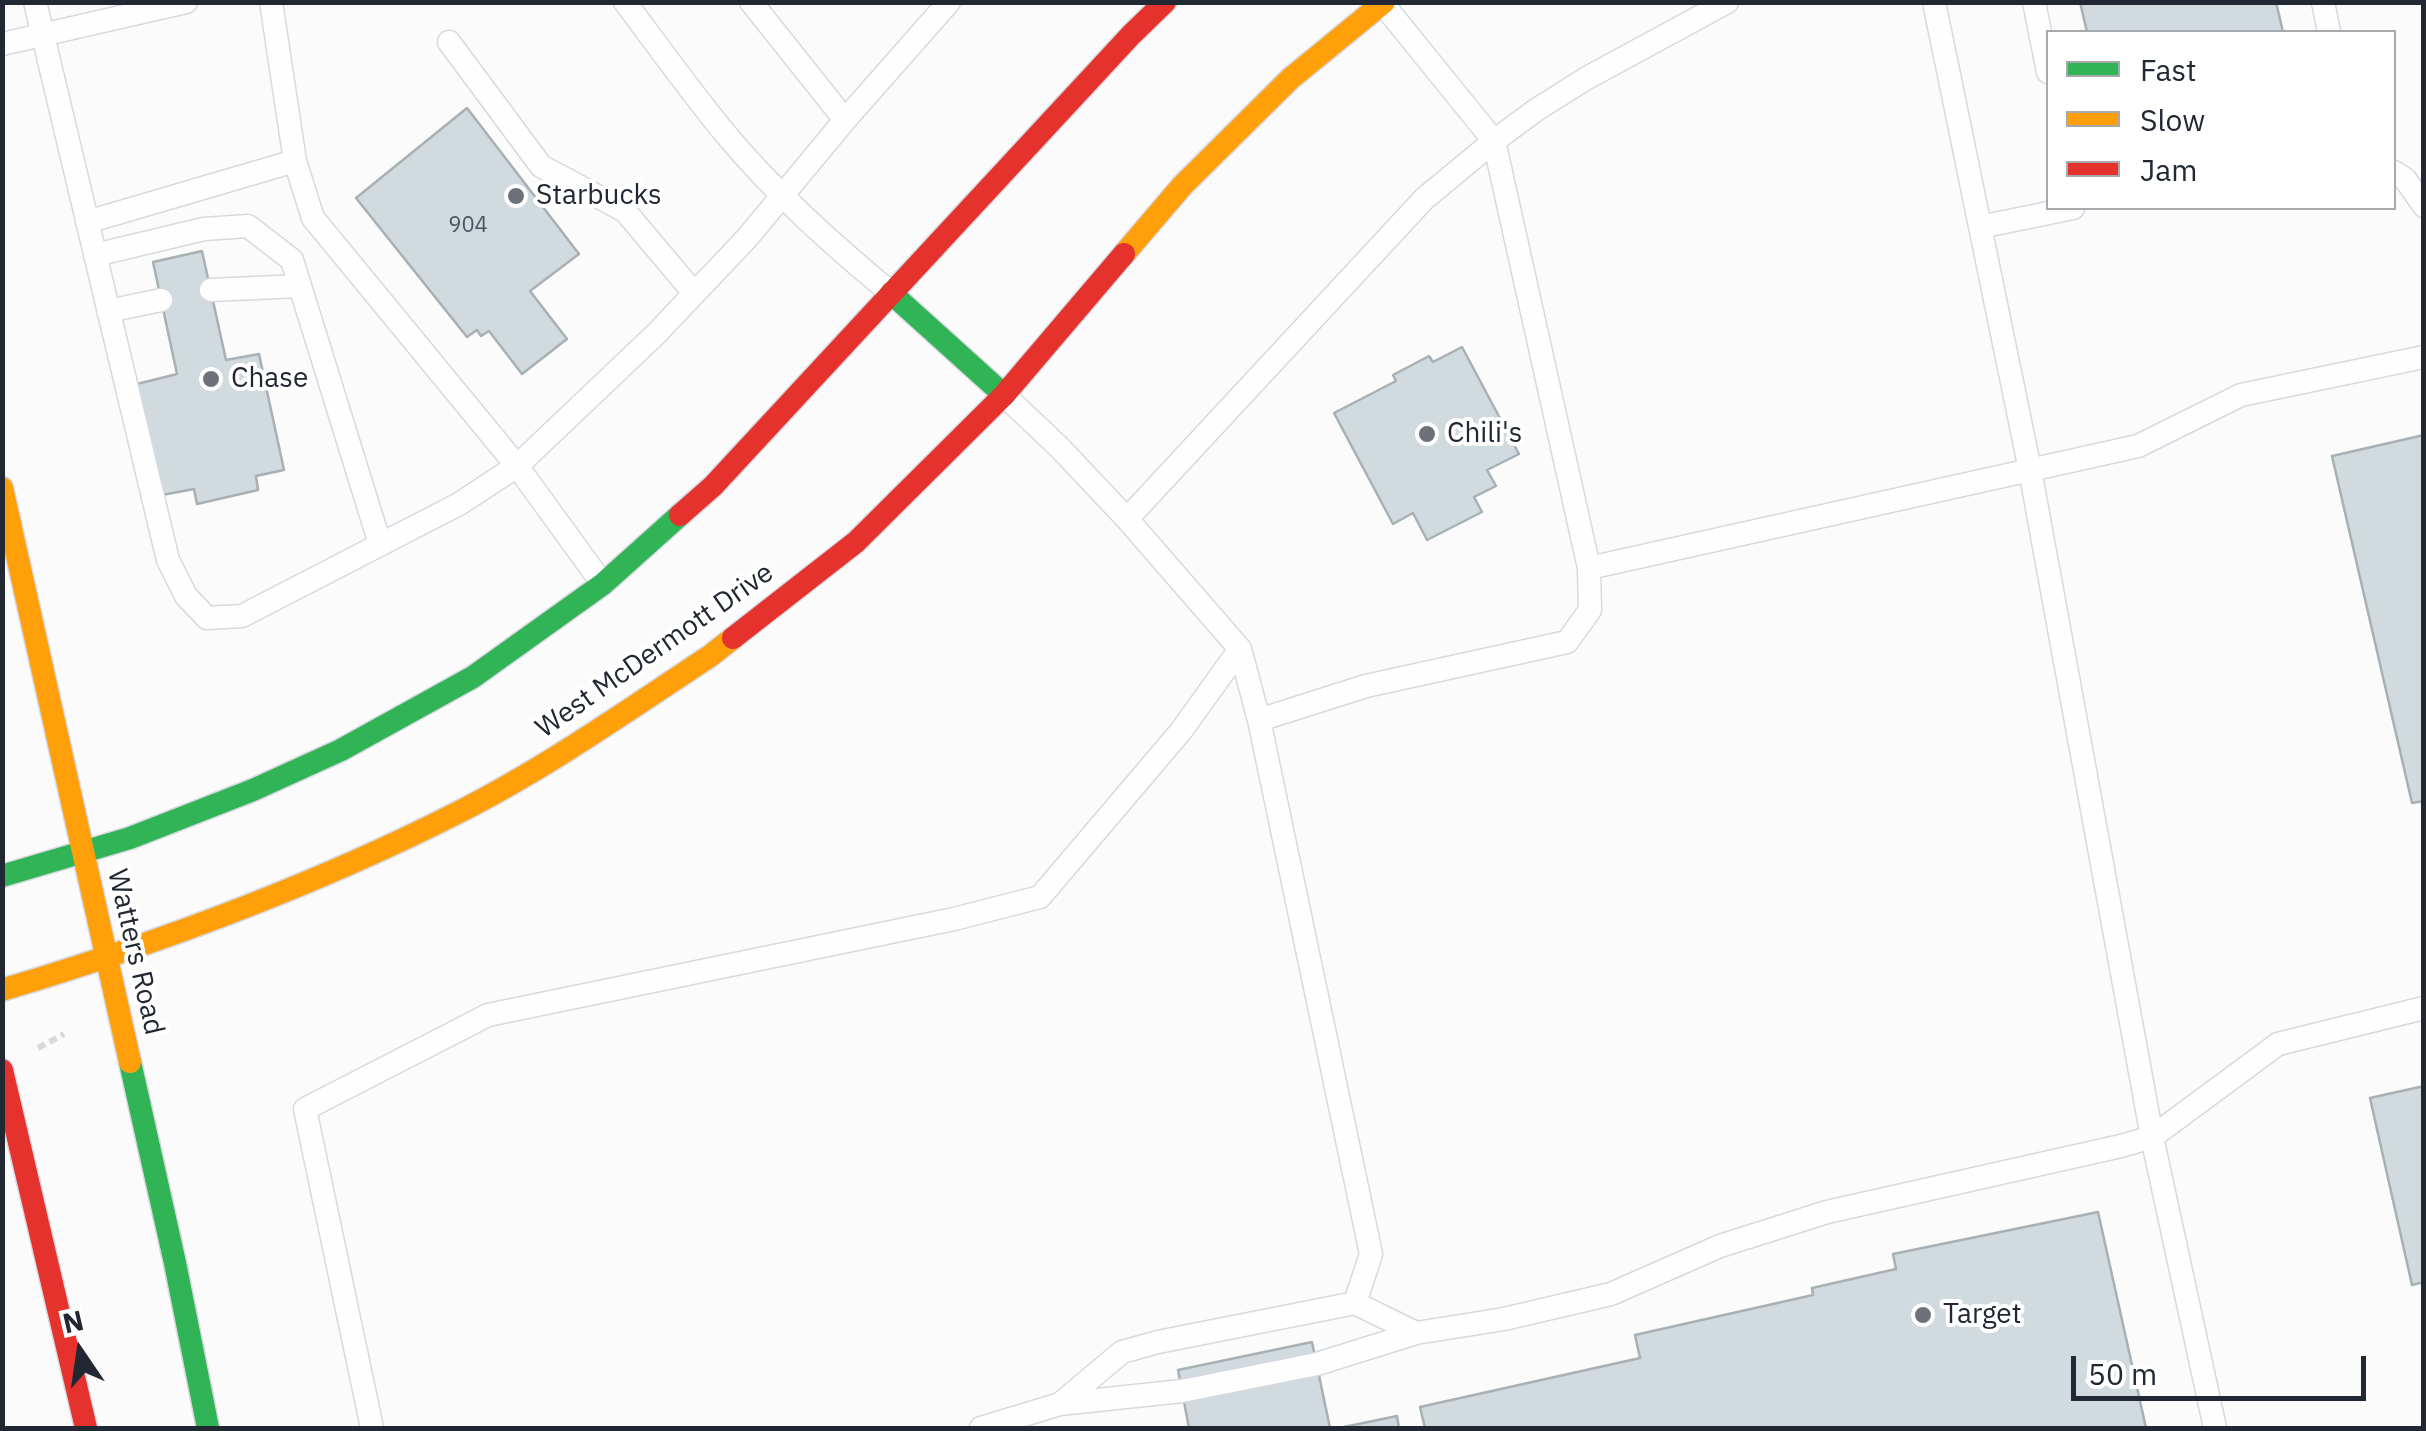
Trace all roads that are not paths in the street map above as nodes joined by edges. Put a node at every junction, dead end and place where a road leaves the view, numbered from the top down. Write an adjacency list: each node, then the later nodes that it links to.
1 (35, 2): 14 (lane)
2 (186, 2): 14 (lane)
3 (270, 2): 20 (lane)
4 (625, 2): 22 (lane)
5 (751, 2): 18 (lane)
6 (1165, 2): 31 (main road)
7 (1727, 2): 19 (lane)
8 (1934, 2): 26 (lane)
9 (2034, 2): 17 (lane)
10 (2323, 2): 13 (lane)
11 (1384, 3): 19 (lane); 35 (main road, West McDermott Drive)
12 (943, 5): 18 (lane)
13 (2329, 30)
14 (43, 35): 16 (lane); 25 (lane)
15 (449, 42): 30 (lane)
16 (2, 44)
17 (2046, 62)
18 (845, 120): 22 (lane)
19 (1494, 141): 39 (lane); 41 (lane)
20 (296, 162): 25 (lane); 36 (lane)
21 (2396, 173): 23 (lane)
22 (783, 197): 30 (lane); 31 (lane)
23 (2424, 206)
24 (2063, 210): 26 (lane)
25 (87, 222): 27 (lane)
26 (1980, 227): 37 (lane)
27 (95, 255): 28 (lane); 33 (lane)
28 (299, 286): 29 (lane); 40 (lane)
29 (210, 290)
30 (694, 293): 36 (lane)
31 (890, 293): 35 (main road); 42 (main road)
32 (161, 300): 33 (lane)
33 (108, 310): 40 (lane)
34 (2424, 356): 37 (lane)
35 (1004, 395): 39 (lane); 47 (main road, West McDermott Drive)
36 (517, 466): 40 (lane); 42 (lane)
37 (2030, 470): 41 (lane); 51 (lane)
38 (2, 488): 45 (main road, Watters Road)
39 (1127, 519): 43 (lane)
40 (380, 544)
41 (1589, 568): 44 (lane)
42 (603, 584): 45 (main road)
43 (1240, 648): 44 (lane); 57 (lane)
44 (1260, 720): 52 (lane)
45 (82, 853): 46 (main road); 47 (main road, Watters Road)
46 (2, 876)
47 (106, 960): 48 (main road, West McDermott Drive); 56 (main road, Watters Road)
48 (2, 990)
49 (2424, 1008): 51 (lane)
50 (2, 1070): 55 (main road)
51 (2152, 1137): 53 (lane); 59 (lane)
52 (1354, 1303): 53 (lane); 54 (lane)
53 (1416, 1333): 54 (lane)
54 (1060, 1404): 58 (lane)
55 (86, 1428)
56 (208, 1428)
57 (372, 1428)
58 (981, 1428)
59 (2215, 1428)

